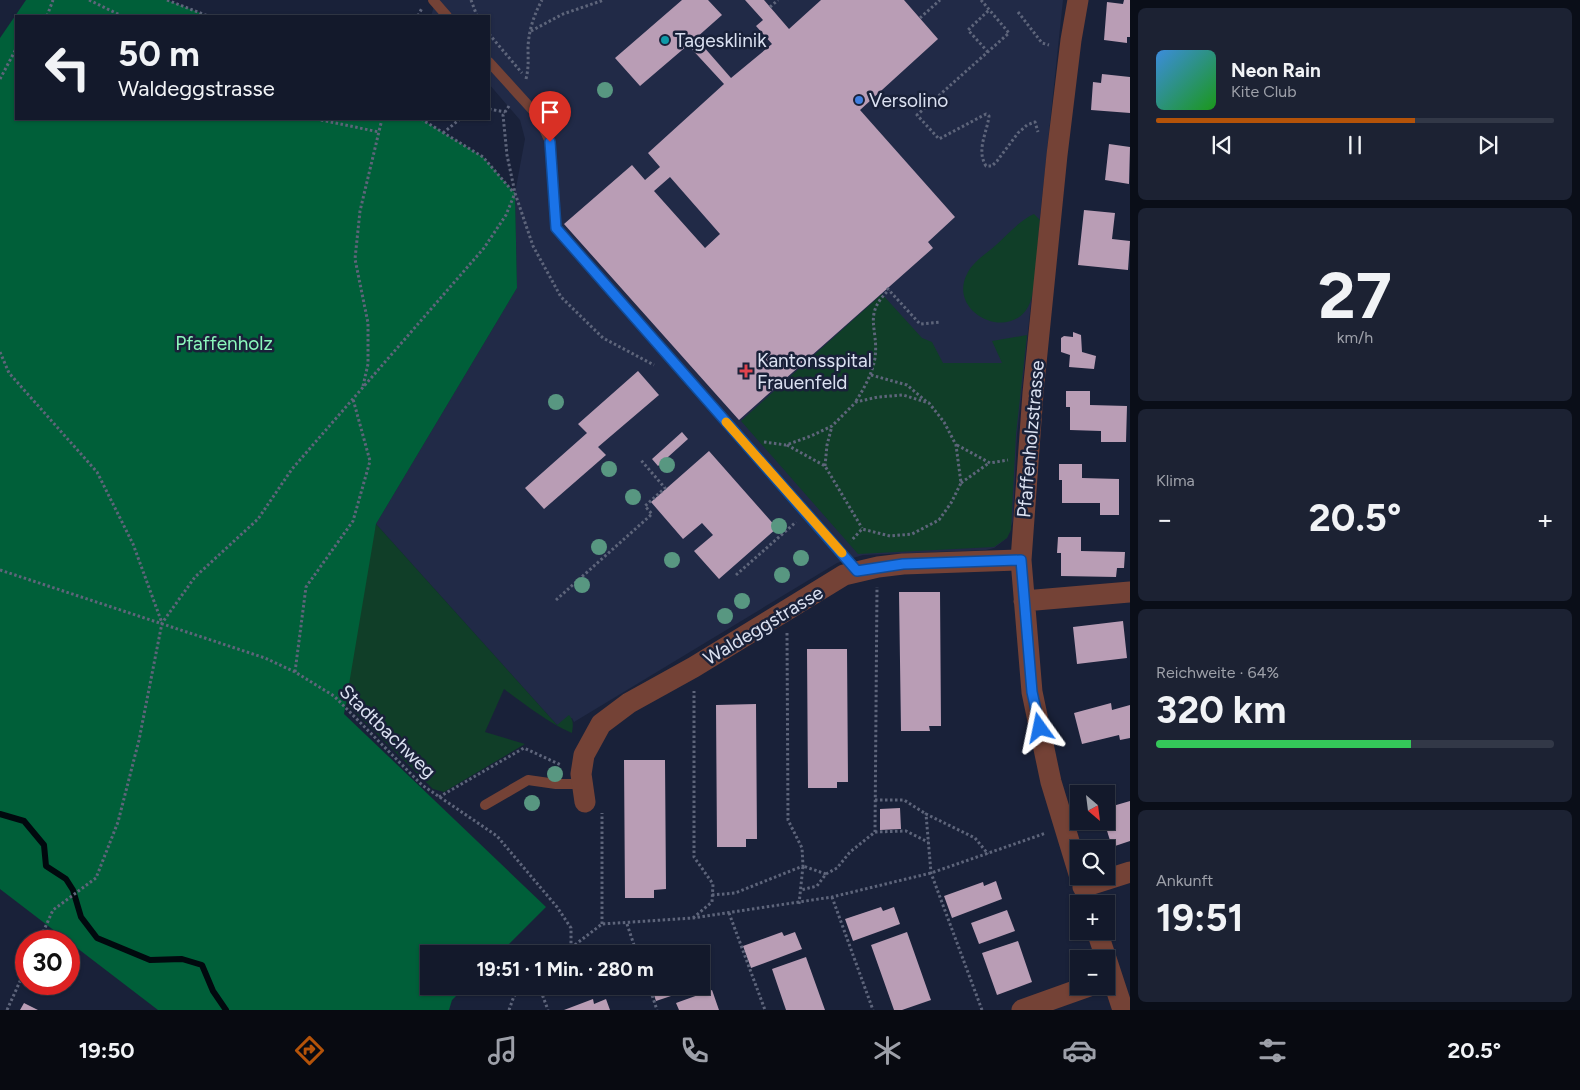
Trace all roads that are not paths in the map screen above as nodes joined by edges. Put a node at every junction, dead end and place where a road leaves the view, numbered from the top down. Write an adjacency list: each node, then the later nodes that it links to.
1 (433, 0): 3 (lane)
2 (1078, 0): 5 (street, Pfaffenholzstrasse)
3 (446, 15)
4 (490, 63): 6 (lane)
5 (1021, 560): 6 (street, Waldeggstrasse); 8 (street, Pfaffenholzstrasse)
6 (867, 569): 9 (street, Waldeggstrasse)
7 (1130, 592): 8 (street)
8 (1024, 601): 11 (street, Pfaffenholzstrasse)
9 (582, 787): 10 (lane)
10 (485, 805)
11 (1070, 848)
12 (1130, 872): 13 (street, Pfaffenholzstrasse)
13 (1115, 876)
14 (1115, 992): 17 (street)
15 (1070, 993): 16 (street)
16 (1022, 1010)
17 (1123, 1010)

